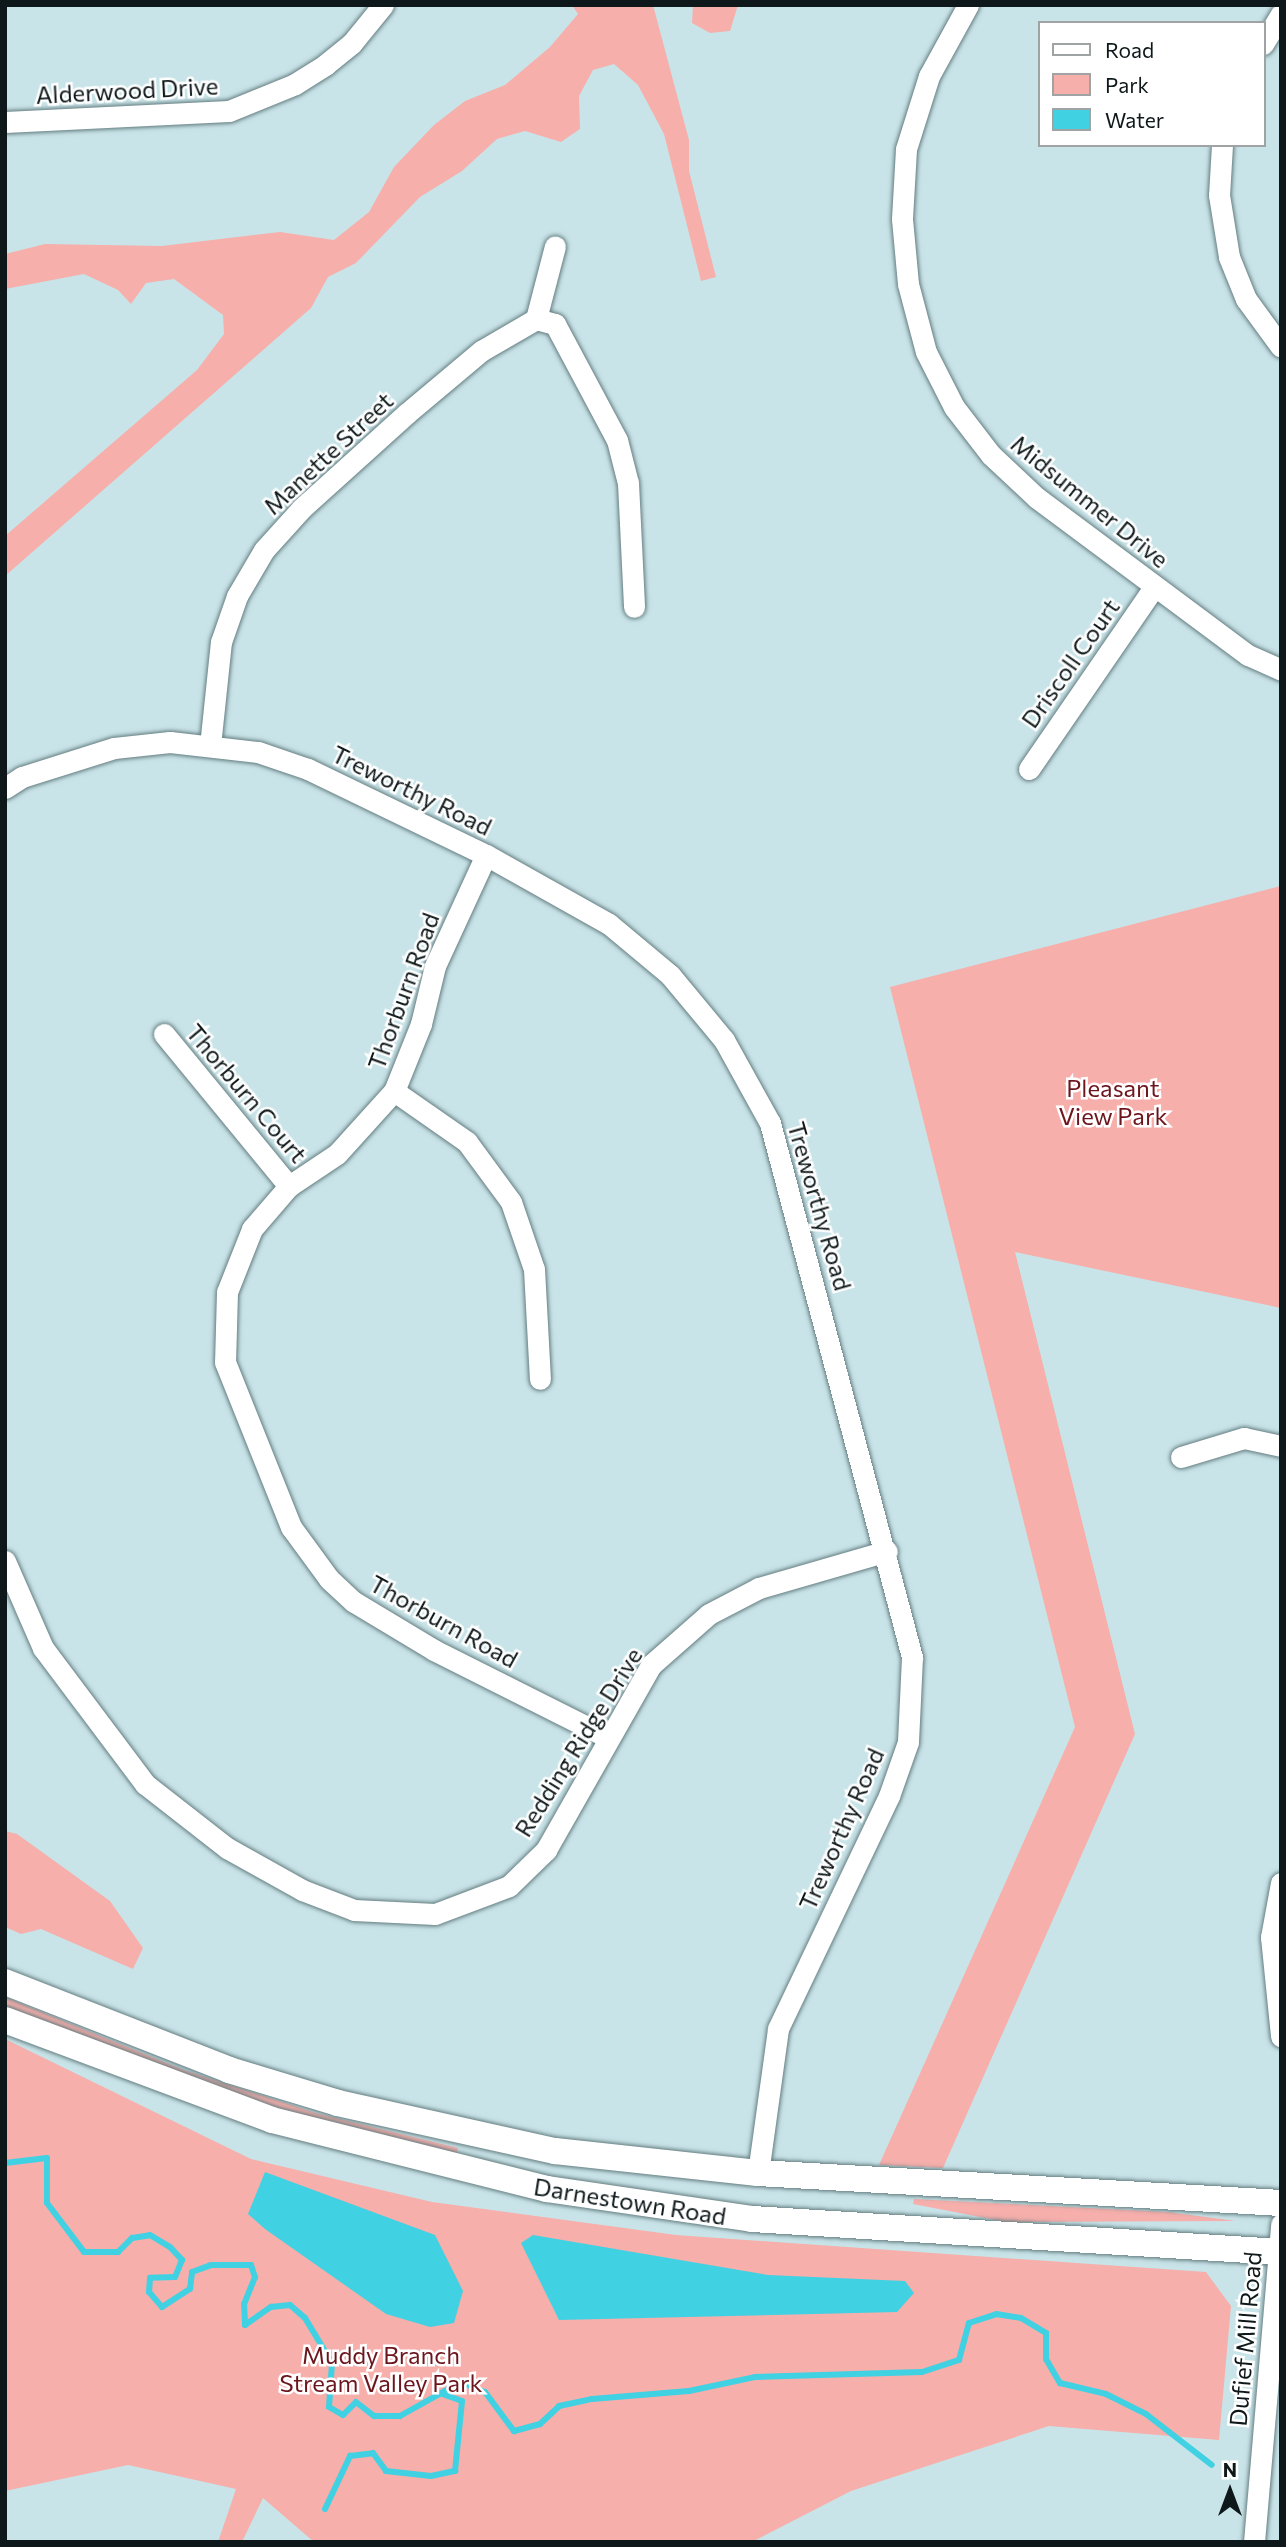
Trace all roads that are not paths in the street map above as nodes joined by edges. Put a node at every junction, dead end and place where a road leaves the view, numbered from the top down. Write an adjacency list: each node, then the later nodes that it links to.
1 (383, 5): 5 (street, Alderwood Drive)
2 (968, 5): 10 (street, Midsummer Drive)
3 (1281, 14): 4 (street)
4 (1265, 41)
5 (5, 122)
6 (1223, 147): 9 (street)
7 (555, 246): 8 (street)
8 (536, 318): 11 (street); 13 (street, Manette Street)
9 (1281, 347)
10 (1154, 587): 12 (street, Midsummer Drive); 14 (street, Driscoll Court)
11 (634, 607)
12 (1281, 670)
13 (210, 746): 15 (street, Treworthy Road); 16 (street, Treworthy Road)
14 (1029, 769)
15 (5, 788)
16 (486, 855): 18 (street, Thorburn Road); 23 (street, Treworthy Road)
17 (164, 1034): 19 (street, Thorburn Court)
18 (394, 1091): 19 (street, Thorburn Road); 20 (street)
19 (289, 1186): 26 (street, Thorburn Road)
20 (540, 1379)
21 (1281, 1446): 22 (street)
22 (1181, 1457)
23 (887, 1551): 26 (street, Redding Ridge Drive); 31 (street, Treworthy Road)
24 (5, 1561): 25 (street, Redding Ridge Drive)
25 (13, 1601): 26 (street, Redding Ridge Drive)
26 (607, 1737)
27 (1281, 1883): 30 (street)
28 (5, 1982): 31 (main road, Darnestown Road)
29 (5, 2020): 34 (main road, Darnestown Road)
30 (1281, 2036)
31 (758, 2173): 32 (main road, Darnestown Road)
32 (1281, 2203)
33 (1281, 2224): 34 (street, Dufief Mill Road)
34 (1279, 2252): 35 (street, Dufief Mill Road)
35 (1254, 2542)

